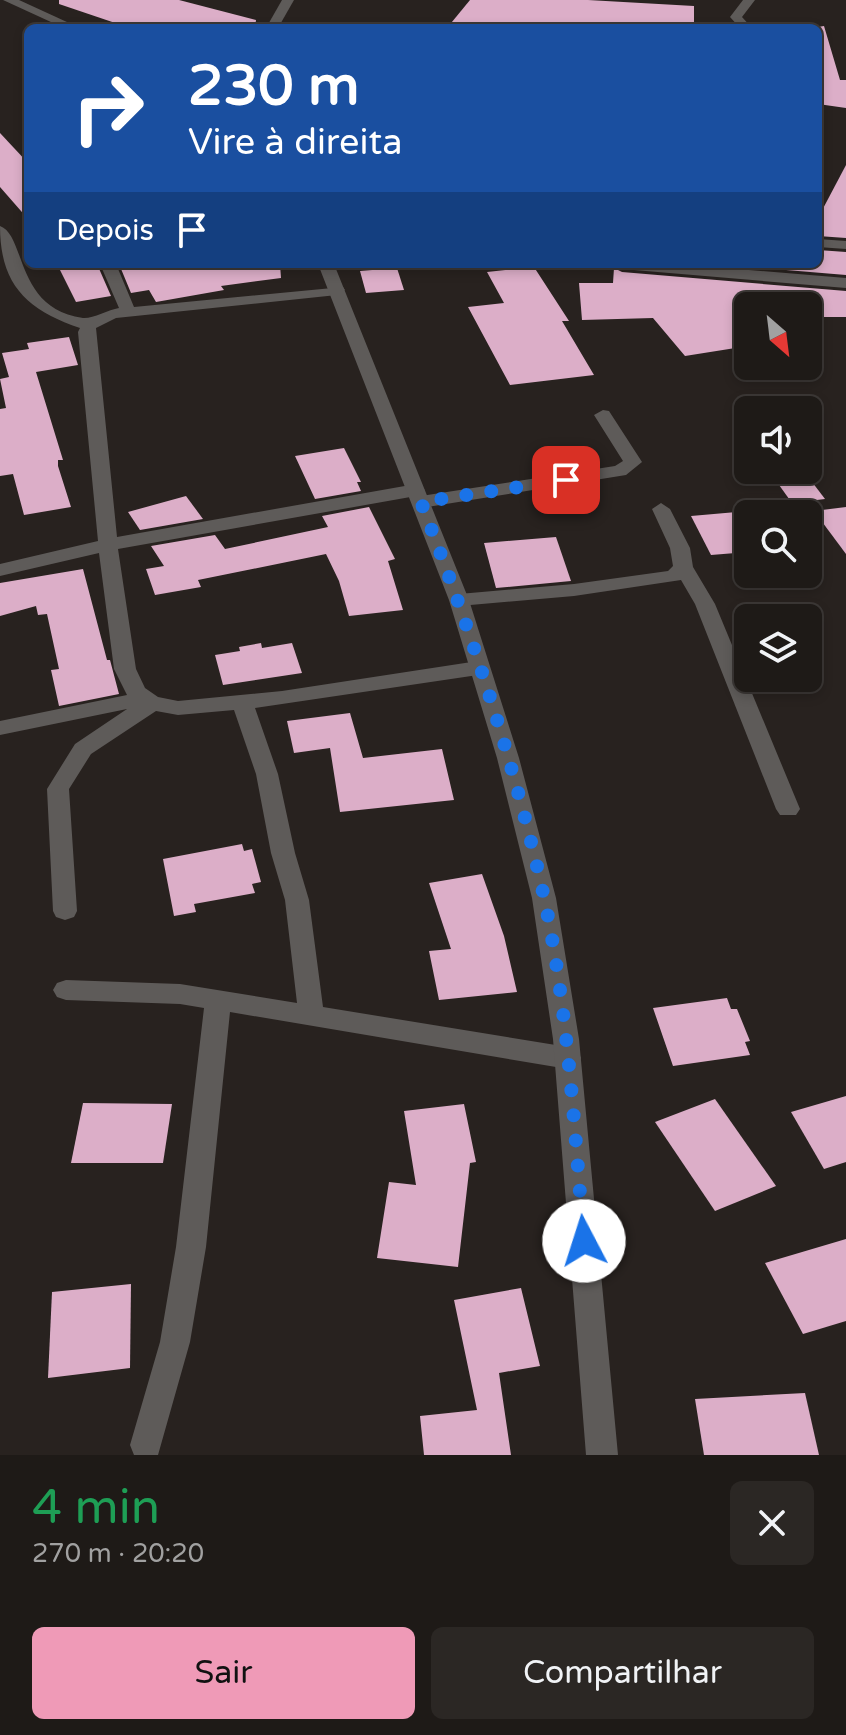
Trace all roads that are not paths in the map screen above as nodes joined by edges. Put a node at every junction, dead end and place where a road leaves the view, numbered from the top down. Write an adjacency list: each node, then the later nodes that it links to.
1 (9, 0): 4 (street)
2 (288, 0): 5 (street)
3 (749, 0): 6 (street)
4 (65, 24)
5 (274, 24)
6 (742, 24)
7 (0, 230): 16 (street)
8 (822, 243): 9 (street)
9 (846, 245)
10 (110, 268): 15 (street)
11 (328, 268): 14 (street)
12 (669, 268): 13 (street)
13 (846, 283)
14 (337, 290): 15 (street); 18 (street)
15 (128, 312): 16 (street)
16 (88, 325): 20 (street)
17 (603, 415): 18 (street)
18 (418, 496): 20 (street); 23 (street)
19 (661, 509): 21 (street)
20 (108, 543): 22 (street); 25 (street)
21 (683, 567): 23 (street); 28 (street)
22 (0, 570)
23 (459, 600): 24 (street)
24 (478, 668): 26 (street); 33 (street)
25 (148, 701): 26 (street); 27 (street); 29 (street)
26 (242, 701): 32 (street)
27 (0, 728)
28 (788, 809)
29 (65, 911)
30 (66, 990): 31 (street)
31 (218, 1000): 32 (street); 34 (street)
32 (311, 1014): 33 (street)
33 (568, 1058): 35 (street)
34 (146, 1445)
35 (602, 1455)

